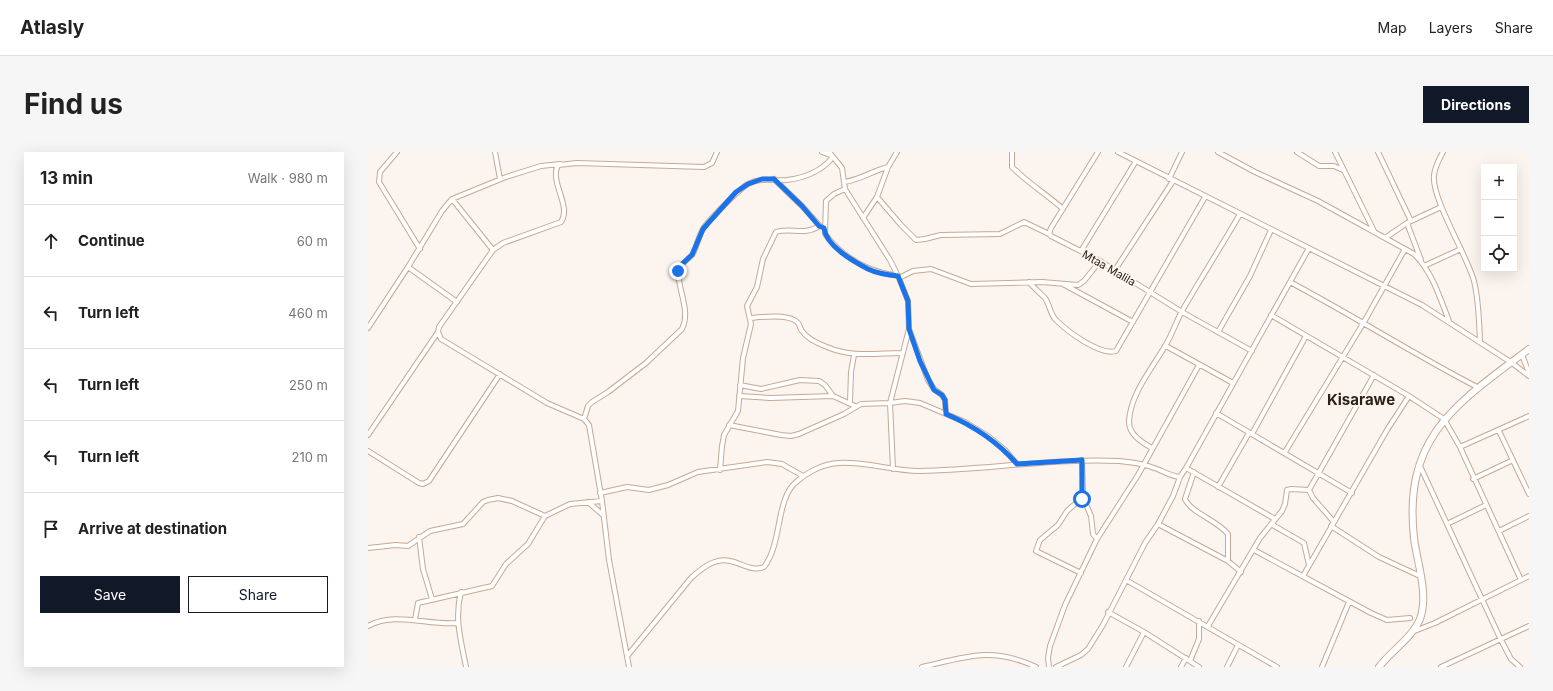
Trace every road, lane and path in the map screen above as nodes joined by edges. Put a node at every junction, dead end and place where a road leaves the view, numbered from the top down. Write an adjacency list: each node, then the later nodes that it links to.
1 (397, 152): 40 (street)
2 (495, 152): 20 (street)
3 (717, 152): 17 (street)
4 (822, 152): 15 (street)
5 (897, 152): 18 (street)
6 (1012, 152): 29 (street)
7 (1098, 152): 29 (street)
8 (1118, 152): 16 (street)
9 (1182, 152): 22 (street)
10 (1218, 152): 36 (street)
11 (1297, 152): 19 (street)
12 (1335, 152): 19 (street)
13 (1378, 152): 32 (street)
14 (1443, 152): 28 (street)
15 (830, 155): 21 (street); 23 (street)
16 (1136, 161): 22 (street); 44 (street)
17 (560, 164): 20 (street); 43 (street)
18 (888, 167): 23 (street); 25 (street)
19 (1344, 170): 36 (street)
20 (500, 179): 27 (street)
21 (774, 179): 33 (street); 92 (street)
22 (1171, 180): 26 (street); 48 (street)
23 (844, 182): 24 (street)
24 (845, 189): 31 (street); 34 (street)
25 (877, 197): 31 (street); 37 (street, Mtaa Malila)
26 (1205, 197): 30 (street); 54 (street)
27 (452, 199): 40 (street); 43 (street)
28 (1441, 207): 32 (street); 42 (street)
29 (1063, 209): 37 (street)
30 (1240, 214): 35 (street); 56 (street)
31 (863, 218): 49 (street)
32 (1409, 222): 38 (street); 46 (street)
33 (819, 226): 34 (street); 58 (street)
34 (824, 228): 49 (street)
35 (1271, 230): 39 (street); 65 (street)
36 (1374, 231): 38 (street)
37 (1049, 234): 44 (street, Mtaa Malila)
38 (1385, 238): 41 (street)
39 (1309, 248): 51 (street); 53 (street)
40 (420, 249): 47 (street)
41 (1405, 249): 46 (street); 53 (street)
42 (1461, 249): 46 (street); 67 (street)
43 (493, 250): 55 (street)
44 (1081, 251): 45 (street, Mtaa Malila)
45 (1100, 261): 48 (street, Mtaa Malila); 52 (street)
46 (1423, 264): 59 (street)
47 (408, 267): 55 (street); 62 (street)
48 (1115, 270): 54 (street, Mtaa Malila)
49 (899, 277): 50 (street); 63 (street)
50 (1029, 282): 52 (street); 60 (street)
51 (1290, 282): 57 (street); 61 (street)
52 (1062, 284): 60 (street)
53 (1384, 286): 59 (street); 61 (street)
54 (1149, 291): 56 (street, Mtaa Malila); 60 (street)
55 (457, 302): 64 (street)
56 (1182, 312): 65 (street, Mtaa Malila); 68 (street)
57 (1271, 315): 66 (street); 70 (street)
58 (750, 318): 73 (street); 81 (street)
59 (1449, 321): 67 (street)
60 (1133, 322)
61 (1364, 322): 74 (street); 82 (street)
62 (368, 328)
63 (909, 329): 71 (street); 90 (street)
64 (438, 332): 77 (street); 97 (street)
65 (1218, 332): 70 (street, Mtaa Malila)
66 (1306, 336): 74 (street); 96 (street)
67 (1480, 342): 75 (street)
68 (1166, 346): 76 (street); 99 (street)
69 (1529, 349): 72 (main road)
70 (1252, 351): 80 (street)
71 (903, 353): 73 (street); 87 (street)
72 (1522, 354): 75 (main road); 79 (street)
73 (854, 355): 86 (street)
74 (1342, 358): 78 (street); 101 (street)
75 (1512, 363): 79 (street); 82 (main road)
76 (1199, 365): 80 (street); 99 (street)
77 (500, 374): 92 (street); 100 (street)
78 (1374, 375): 85 (street); 111 (street)
79 (1529, 375)
80 (1233, 383): 89 (street)
81 (740, 385): 83 (street); 84 (street)
82 (1479, 389): 93 (main road)
83 (739, 396): 84 (street); 94 (street)
84 (833, 396): 86 (street)
85 (1410, 396): 93 (street); 119 (street)
86 (850, 403): 88 (street)
87 (890, 404): 88 (street); 90 (street); 108 (street)
88 (855, 406): 94 (street)
89 (1216, 413): 96 (street); 107 (street)
90 (946, 414): 104 (street)
91 (1529, 416): 95 (street)
92 (584, 419): 118 (street)
93 (1444, 419): 98 (street); 106 (main road)
94 (729, 425): 109 (street)
95 (1499, 430): 98 (street); 103 (street)
96 (1251, 433): 101 (street); 116 (street)
97 (368, 435)
98 (1460, 447): 114 (street)
99 (1152, 448): 105 (street)
100 (368, 451)
101 (1285, 452): 111 (street)
102 (1082, 460): 104 (street); 105 (street); 121 (street)
103 (1513, 460): 114 (street); 115 (street)
104 (1017, 464): 108 (street)
105 (1144, 464): 113 (street); 136 (street)
106 (1420, 466): 132 (street); 144 (main road)
107 (1186, 468): 110 (street); 113 (street)
108 (893, 469): 112 (street)
109 (720, 470): 112 (street); 118 (street)
110 (1194, 472): 116 (street); 139 (street)
111 (1318, 473): 117 (street); 119 (street)
112 (803, 476): 164 (street)
113 (1180, 476): 130 (street)
114 (1473, 479): 124 (street)
115 (1527, 485): 120 (street)
116 (1218, 487): 128 (street)
117 (1309, 490): 128 (street); 129 (street)
118 (600, 493): 122 (street)
119 (1352, 493): 129 (street)
120 (1529, 494)
121 (1083, 497): 136 (street); 142 (street)
122 (602, 501): 123 (street); 125 (street)
123 (588, 502): 125 (street); 126 (street)
124 (1486, 505): 132 (street); 134 (street)
125 (603, 515): 164 (street)
126 (544, 516): 135 (street); 148 (street)
127 (1529, 516): 134 (street)
128 (1275, 519): 131 (street)
129 (1334, 522): 133 (street)
130 (1158, 524): 139 (street); 146 (street)
131 (1271, 524): 138 (street); 140 (street)
132 (1447, 524): 150 (street)
133 (1331, 526): 140 (street); 144 (street)
134 (1499, 531): 147 (street)
135 (419, 537): 137 (street); 149 (street)
136 (1097, 539): 142 (street)
137 (368, 548)
138 (1254, 550): 141 (street); 143 (street)
139 (1228, 561): 141 (street)
140 (1309, 565): 143 (street)
141 (1241, 572): 158 (street)
142 (1081, 574): 171 (street)
143 (1303, 576): 151 (street)
144 (1420, 576): 161 (main road)
145 (1529, 577): 147 (street)
146 (1126, 580): 152 (street); 155 (street)
147 (1521, 580): 150 (street)
148 (461, 592): 149 (street); 156 (street)
149 (432, 599): 154 (street)
150 (1483, 600): 161 (street); 162 (street)
151 (1349, 602): 153 (street); 178 (street)
152 (1108, 612): 160 (street); 172 (street)
153 (1410, 618)
154 (415, 620): 156 (street); 157 (street)
155 (1199, 621): 158 (street); 166 (street)
156 (458, 623): 167 (street)
157 (368, 626)
158 (1208, 626): 163 (street)
159 (1529, 626): 162 (street)
160 (1144, 632): 165 (street); 173 (street)
161 (1411, 632): 179 (main road)
162 (1501, 640): 180 (street); 181 (street)
163 (1238, 645): 176 (street); 177 (street)
164 (628, 655): 168 (street)
165 (1186, 658): 166 (street); 174 (street)
166 (1190, 661): 175 (street)
167 (466, 667)
168 (629, 667)
169 (922, 667): 170 (street)
170 (1036, 667)
171 (1049, 667)
172 (1056, 667)
173 (1126, 667)
174 (1181, 667)
175 (1199, 667)
176 (1227, 667)
177 (1277, 667)
178 (1322, 667)
179 (1379, 667)
180 (1441, 667)
181 (1520, 667)

